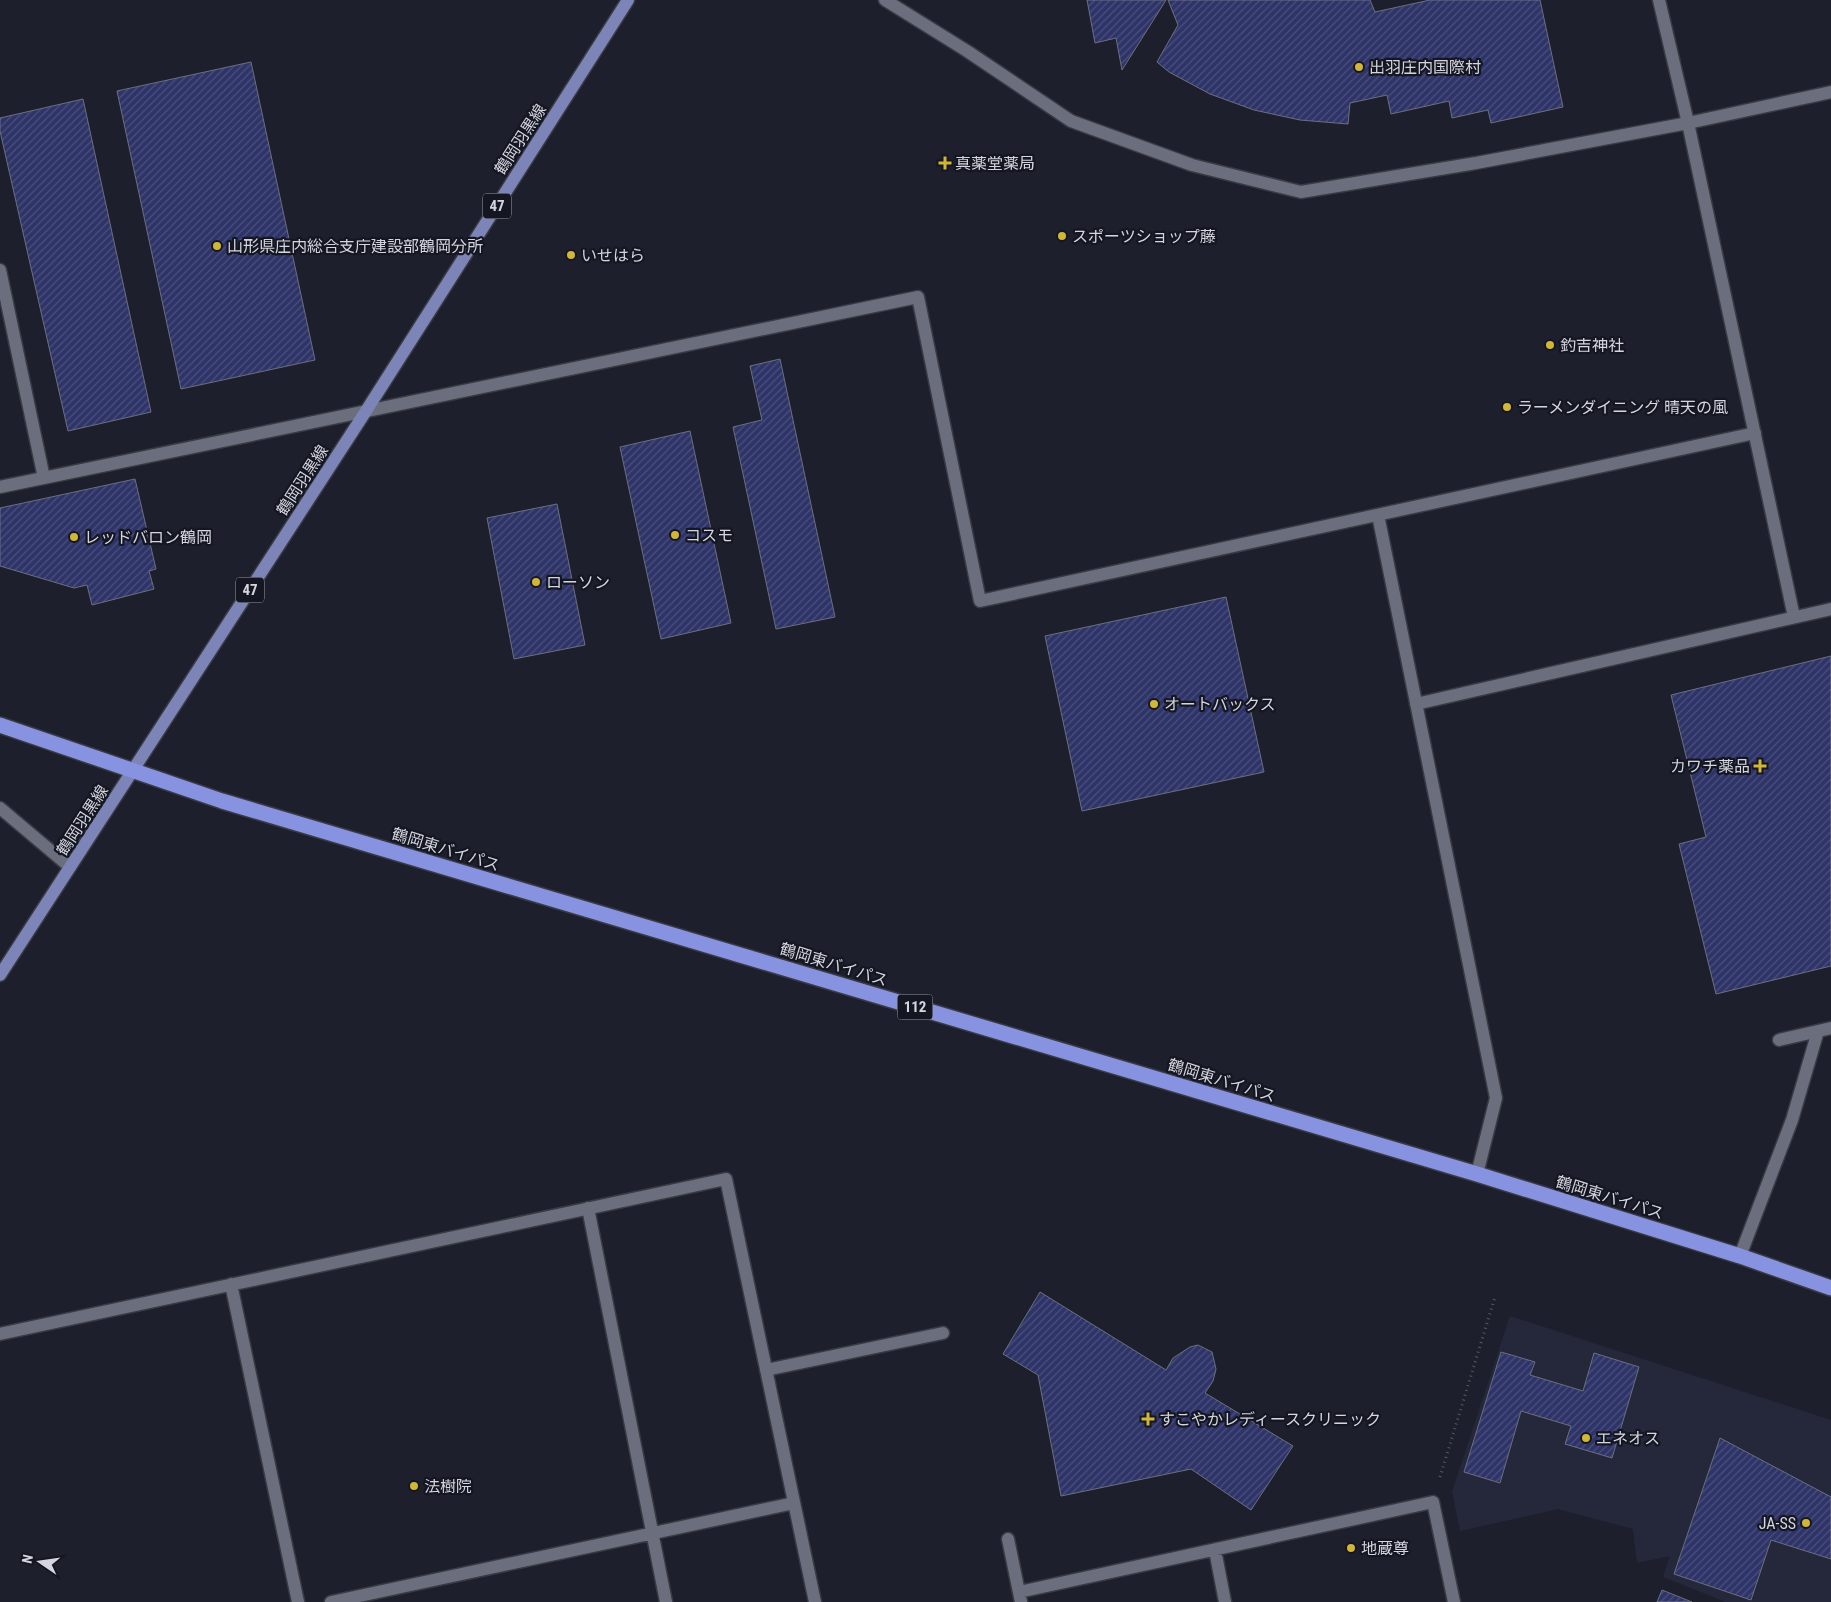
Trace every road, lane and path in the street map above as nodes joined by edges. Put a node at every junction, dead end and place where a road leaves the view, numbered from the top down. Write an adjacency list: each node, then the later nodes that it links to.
1 (628, 0): 7 (main road, 鶴岡羽黒線 / 47)
2 (885, 0): 5 (street)
3 (1659, 0): 5 (street)
4 (1831, 92): 5 (street)
5 (1688, 123): 8 (street)
6 (0, 270): 9 (street)
7 (366, 411): 9 (street); 11 (street); 16 (main road, 鶴岡羽黒線 / 47)
8 (1755, 434): 11 (street); 13 (street)
9 (44, 478): 10 (street)
10 (0, 487)
11 (1378, 515): 14 (street)
12 (1831, 609): 13 (street)
13 (1794, 617): 14 (street)
14 (1416, 704): 23 (street)
15 (0, 725): 16 (highway, 鶴岡東バイパス / 112)
16 (133, 770): 18 (main road, 鶴岡羽黒線 / 47); 23 (highway, 鶴岡東バイパス / 112)
17 (0, 808): 18 (street)
18 (70, 867): 19 (main road, 鶴岡羽黒線 / 47)
19 (0, 975)
20 (1831, 1028): 21 (street)
21 (1818, 1031): 22 (street); 25 (street)
22 (1779, 1040)
23 (1477, 1174): 25 (highway, 鶴岡東バイパス / 112)
24 (588, 1208): 26 (street); 31 (street); 34 (street)
25 (1740, 1256): 27 (highway, 鶴岡東バイパス / 112)
26 (231, 1284): 30 (street); 38 (street)
27 (1831, 1288)
28 (1495, 1297): 32 (path)
29 (943, 1333): 31 (street)
30 (0, 1334)
31 (766, 1370): 33 (street)
32 (1433, 1502): 36 (street); 43 (street)
33 (794, 1503): 34 (street); 41 (street)
34 (652, 1534): 39 (street); 40 (street)
35 (1008, 1539): 37 (street)
36 (1214, 1550): 37 (street); 42 (street)
37 (1020, 1597)
38 (298, 1602)
39 (331, 1602)
40 (666, 1602)
41 (815, 1602)
42 (1225, 1602)
43 (1454, 1602)

